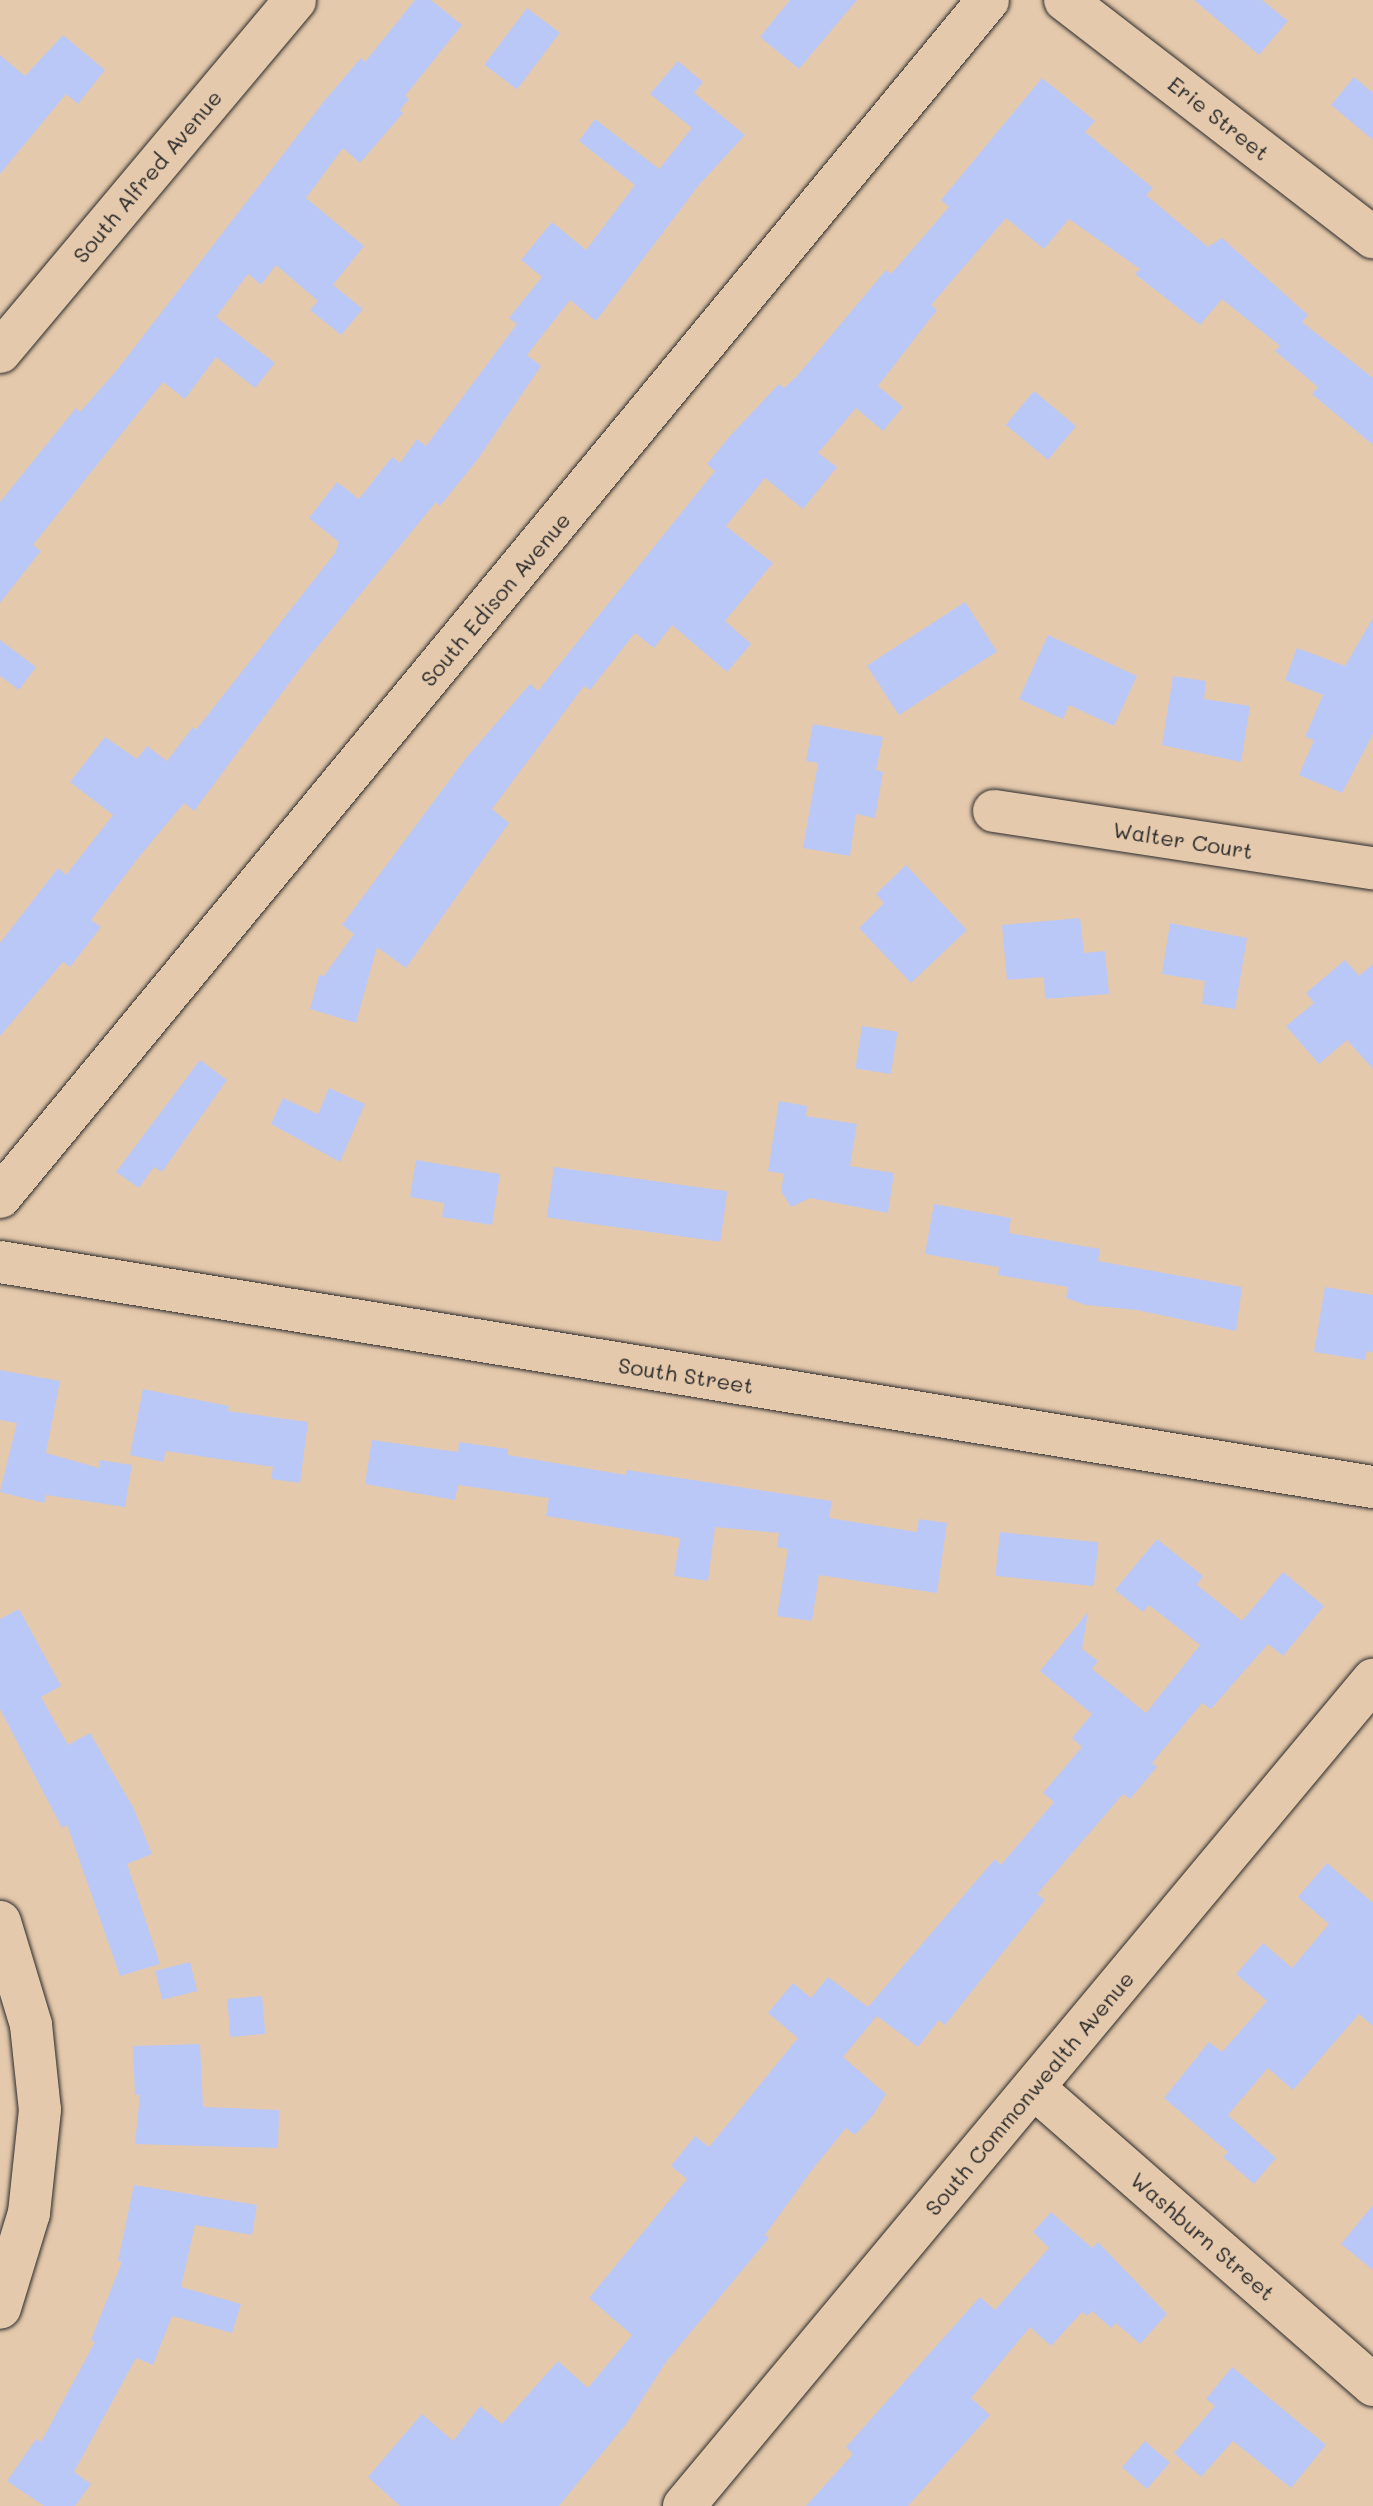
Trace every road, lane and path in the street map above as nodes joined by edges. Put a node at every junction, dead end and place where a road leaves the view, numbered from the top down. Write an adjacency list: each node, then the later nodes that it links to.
1 (295, 0): 5 (street, South Alfred Avenue)
2 (988, 0): 8 (street, South Edison Avenue)
3 (1065, 0): 4 (street, Erie Street)
4 (1373, 237)
5 (0, 352)
6 (994, 811): 7 (street, Walter Court)
7 (1373, 868)
8 (0, 1197)
9 (0, 1262): 10 (street, South Street)
10 (1373, 1487)
11 (1373, 1680): 13 (street, South Commonwealth Avenue)
12 (0, 1922): 14 (street)
13 (1034, 2088): 15 (street, Washburn Street); 16 (street, South Commonwealth Avenue)
14 (0, 2308)
15 (1373, 2385)
16 (684, 2506)

